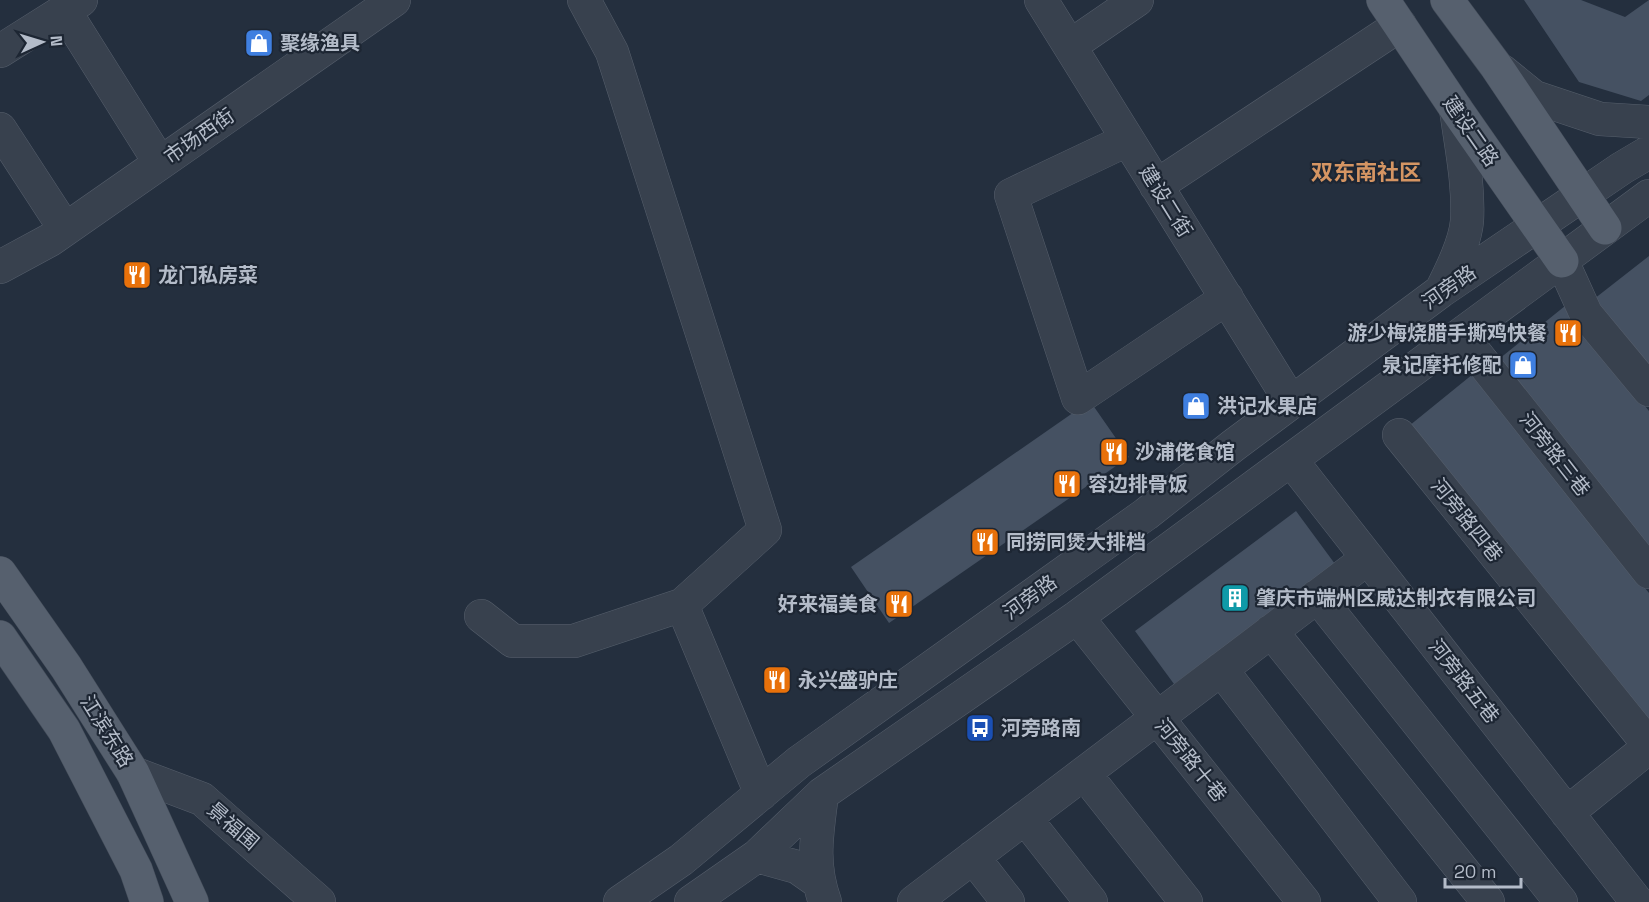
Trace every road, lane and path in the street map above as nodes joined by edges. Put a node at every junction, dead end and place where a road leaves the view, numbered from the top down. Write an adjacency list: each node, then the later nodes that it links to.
1 (584, 0): 36 (street)
2 (1041, 0): 8 (street, 建设二街)
3 (1137, 0): 8 (street)
4 (1447, 0): 10 (main road)
5 (386, 2): 16 (street, 市场西街)
6 (73, 5): 9 (street); 16 (street)
7 (1391, 12): 11 (main road, 建设二路); 17 (street)
8 (1070, 46): 14 (street, 建设二街)
9 (0, 51)
10 (1496, 66): 12 (street); 18 (main road)
11 (1456, 109): 20 (main road, 建设二路); 25 (street)
12 (1649, 122)
13 (0, 129): 22 (street)
14 (1127, 140): 17 (street, 建设二街); 26 (street)
15 (1649, 152): 18 (street, 河旁路)
16 (160, 163): 22 (street, 市场西街)
17 (1156, 186): 26 (street, 建设二街)
18 (1583, 196): 20 (street, 河旁路); 21 (main road)
19 (1649, 196): 21 (street)
20 (1538, 226): 23 (main road, 建设二路); 25 (street, 河旁路)
21 (1605, 228): 23 (street)
22 (65, 229): 24 (street, 市场西街)
23 (1562, 261): 27 (street); 28 (street)
24 (0, 267)
25 (1442, 291): 29 (street, 河旁路)
26 (1227, 298): 29 (street, 建设二街)
27 (1461, 335): 31 (street); 33 (street, 河旁路三巷)
28 (1649, 390)
29 (1291, 402): 46 (street, 河旁路)
30 (1399, 435): 43 (street, 河旁路四巷)
31 (1291, 460): 32 (street, 河旁路五巷); 38 (street)
32 (1368, 558): 35 (street); 48 (street, 河旁路五巷)
33 (1649, 572)
34 (0, 573): 44 (main road, 江滨东路)
35 (1317, 596): 39 (street); 65 (street)
36 (682, 605): 37 (street); 46 (street)
37 (481, 616)
38 (1077, 617): 42 (street, 河旁路十巷); 47 (street)
39 (1271, 631): 41 (street); 64 (street)
40 (0, 638): 54 (main road, 江滨东路)
41 (1221, 669): 42 (street); 63 (street)
42 (1157, 718): 45 (street); 62 (street, 河旁路十巷)
43 (1649, 746): 48 (street)
44 (133, 773): 55 (main road, 江滨东路); 56 (street, 景福围)
45 (1084, 773): 49 (street); 61 (street)
46 (761, 794): 57 (street, 河旁路)
47 (822, 794): 50 (street); 52 (street)
48 (1567, 813): 66 (street, 河旁路五巷)
49 (1025, 818): 51 (street); 60 (street)
50 (757, 856): 52 (street); 58 (street)
51 (973, 857): 53 (street); 59 (street)
52 (821, 891)
53 (922, 900)
54 (147, 902)
55 (192, 902)
56 (320, 902)
57 (620, 902)
58 (691, 902)
59 (1008, 902)
60 (1091, 902)
61 (1186, 902)
62 (1304, 902)
63 (1400, 902)
64 (1488, 902)
65 (1561, 902)
66 (1637, 902)

